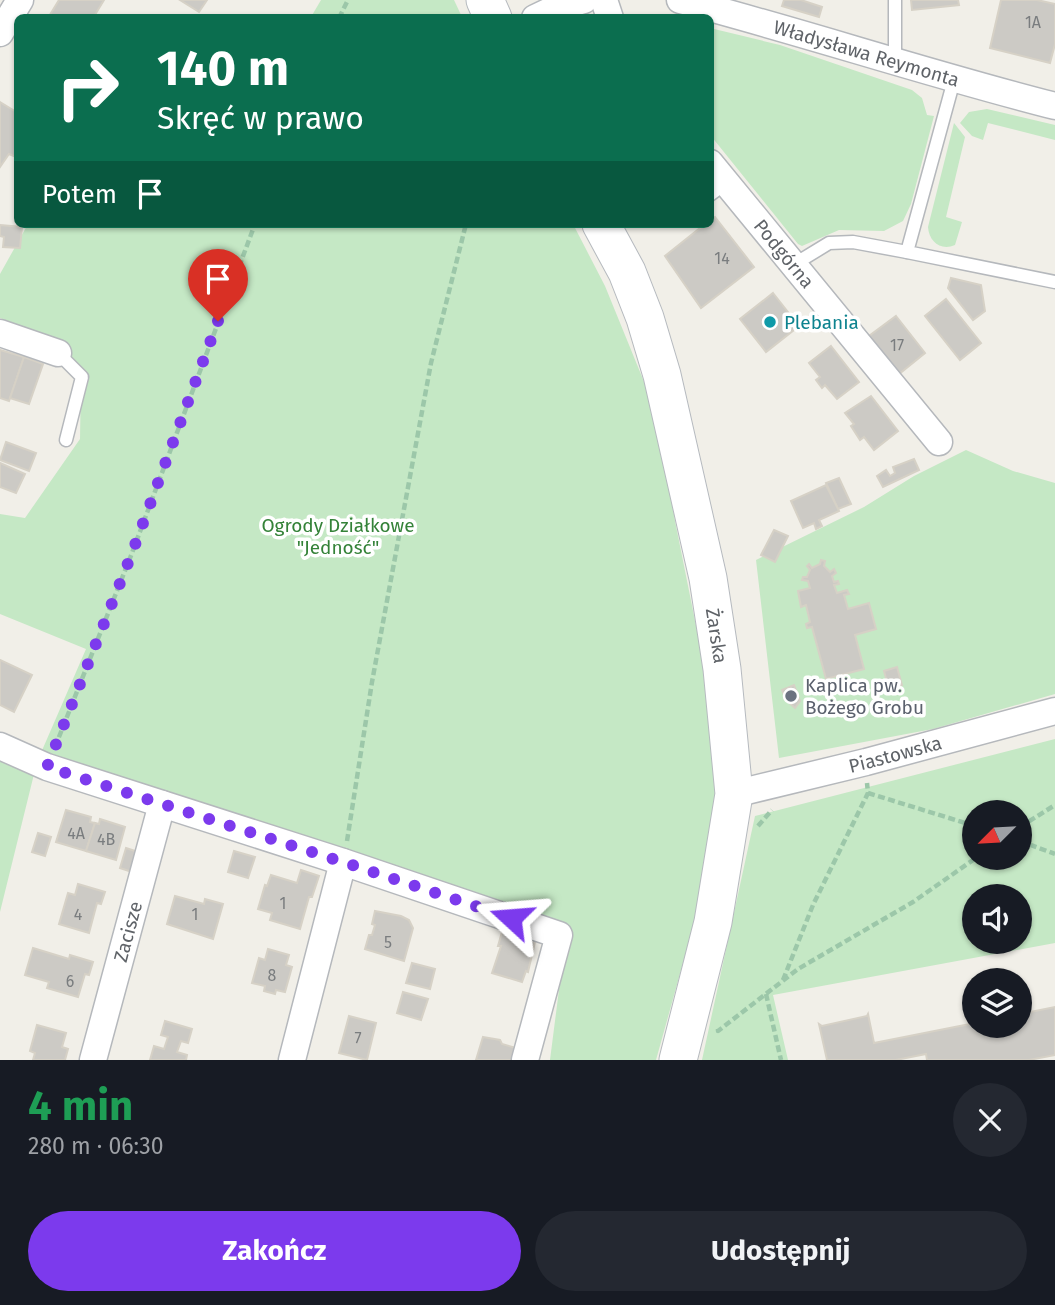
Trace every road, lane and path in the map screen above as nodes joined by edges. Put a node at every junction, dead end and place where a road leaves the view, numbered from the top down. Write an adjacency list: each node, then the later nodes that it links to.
1 (20, 0): 6 (street)
2 (584, 0): 5 (street)
3 (680, 0): 7 (street, Władysława Reymonta)
4 (895, 0): 7 (lane)
5 (543, 14)
6 (0, 33)
7 (895, 63): 8 (street, Władysława Reymonta)
8 (954, 80): 9 (street, Władysława Reymonta); 14 (lane)
9 (1055, 106)
10 (716, 180): 15 (street, Podgórna)
11 (254, 228): 24 (path)
12 (465, 228): 35 (path)
13 (603, 228): 26 (street, Żarska)
14 (907, 252): 15 (lane); 16 (lane)
15 (793, 265): 20 (street, Podgórna)
16 (1055, 282)
17 (0, 333): 18 (street)
18 (58, 353): 19 (lane)
19 (66, 440)
20 (939, 442)
21 (1055, 711): 23 (street, Piastowska)
22 (0, 746): 24 (street)
23 (866, 762): 25 (path); 26 (street, Piastowska)
24 (47, 767): 27 (street)
25 (868, 793): 31 (path); 37 (path)
26 (734, 794): 43 (street, Żarska)
27 (162, 804): 35 (street); 40 (street, Zacisze)
28 (1055, 804): 30 (path)
29 (772, 810): 32 (path)
30 (1032, 819)
31 (962, 822)
32 (755, 830)
33 (1032, 845): 34 (path)
34 (1055, 854)
35 (343, 862): 41 (street); 42 (street)
36 (962, 868): 37 (path)
37 (783, 981): 38 (path)
38 (766, 994): 39 (path); 44 (path)
39 (720, 1018)
40 (93, 1060)
41 (292, 1060)
42 (525, 1060)
43 (678, 1060)
44 (781, 1060)

